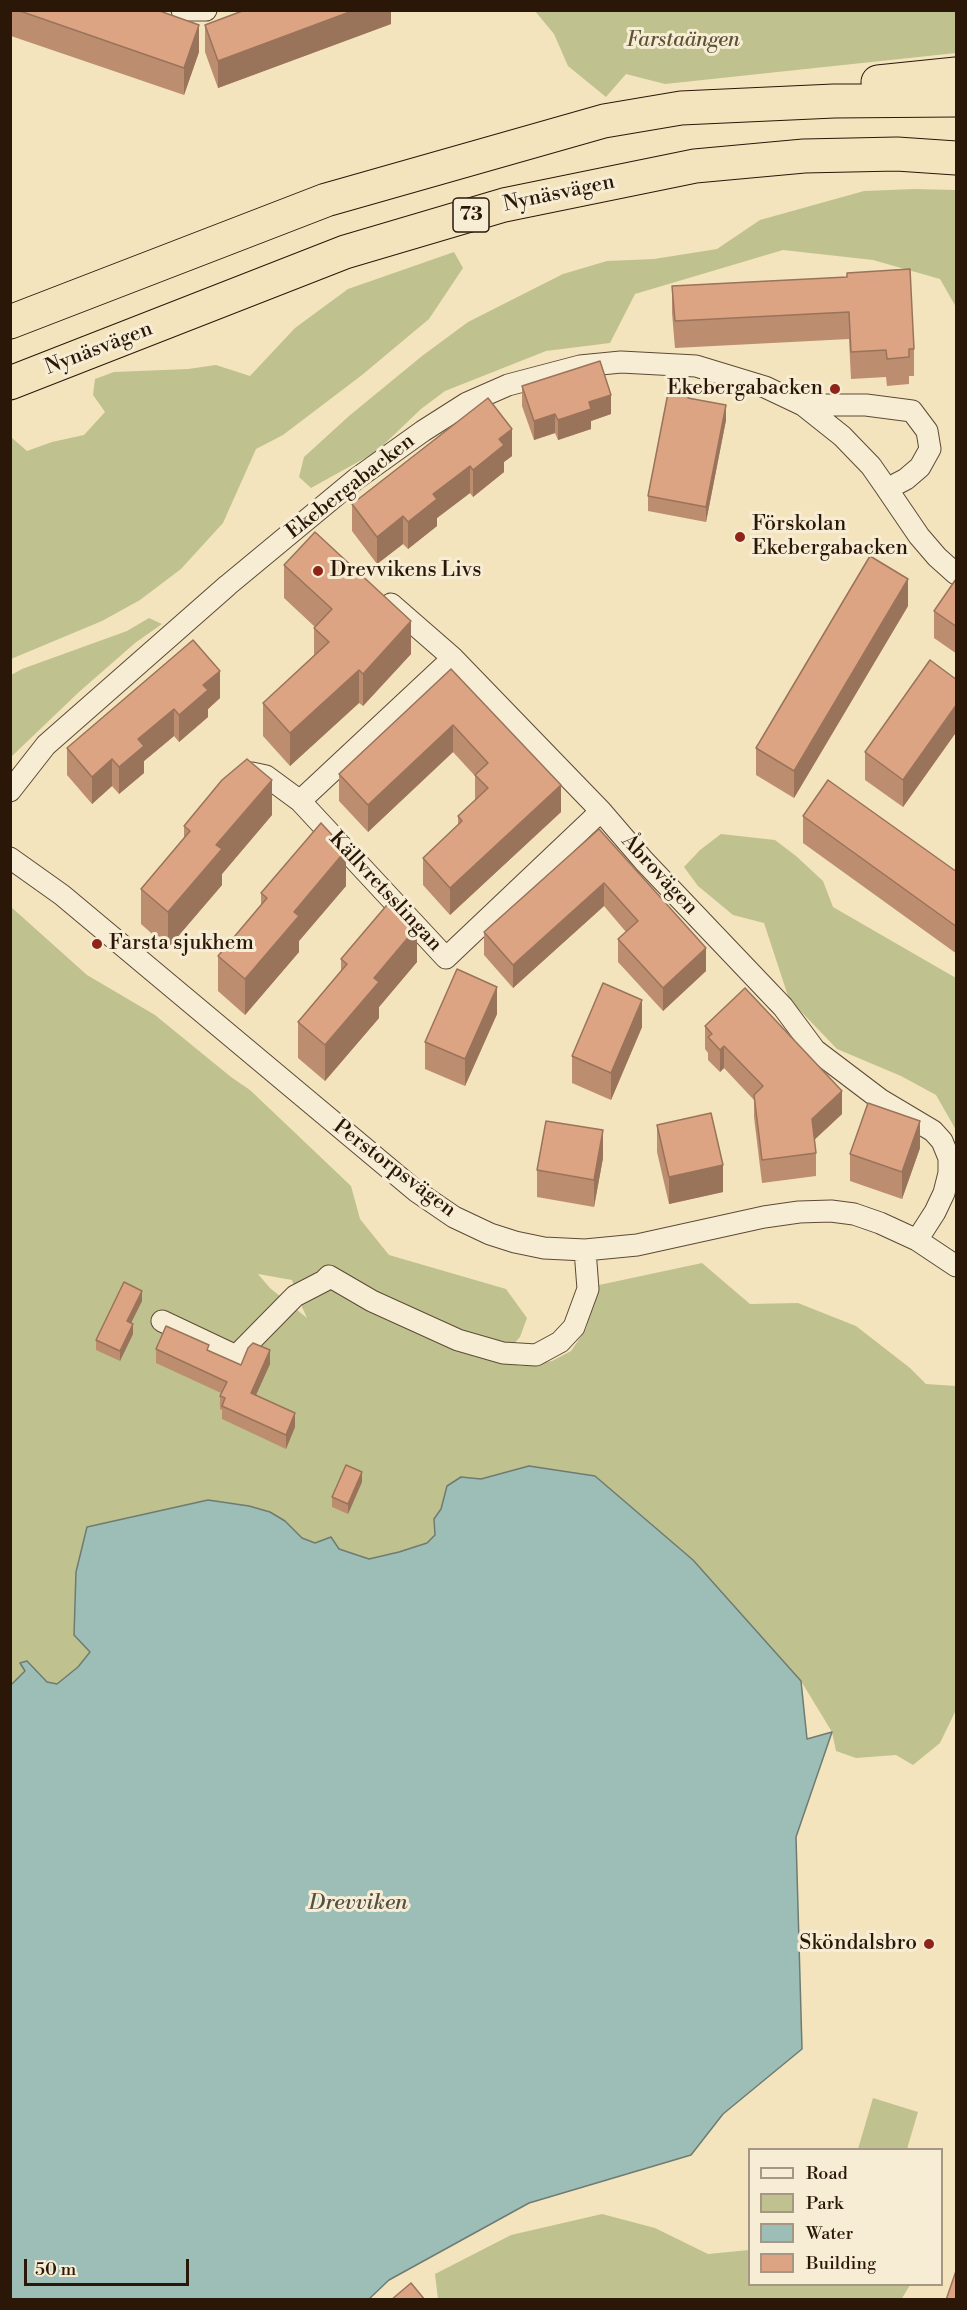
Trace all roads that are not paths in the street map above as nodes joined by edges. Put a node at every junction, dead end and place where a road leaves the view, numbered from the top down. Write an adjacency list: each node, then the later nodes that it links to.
1 (183, 10): 2 (street)
2 (206, 10)
3 (957, 74): 5 (highway)
4 (957, 100): 5 (highway)
5 (681, 108): 7 (highway)
6 (957, 158): 8 (highway, Nynäsvägen / 73)
7 (10, 322)
8 (10, 383)
9 (803, 405): 10 (street, Ekebergabacken); 10 (street, Ekebergabacken); 14 (street, Ekebergabacken)
10 (887, 489): 11 (street, Ekebergabacken)
11 (957, 574)
12 (375, 590): 13 (street, Åbrovägen)
13 (453, 658): 16 (street); 17 (street, Åbrovägen)
14 (10, 791)
15 (226, 796): 16 (street, Källvretsslingan)
16 (300, 801): 17 (street, Källvretsslingan)
17 (601, 811): 19 (street, Åbrovägen)
18 (10, 858): 20 (street, Perstorpsvägen)
19 (917, 1240): 20 (street, Perstorpsvägen); 21 (street, Perstorpsvägen)
20 (585, 1250): 22 (street)
21 (957, 1266)
22 (162, 1321)

